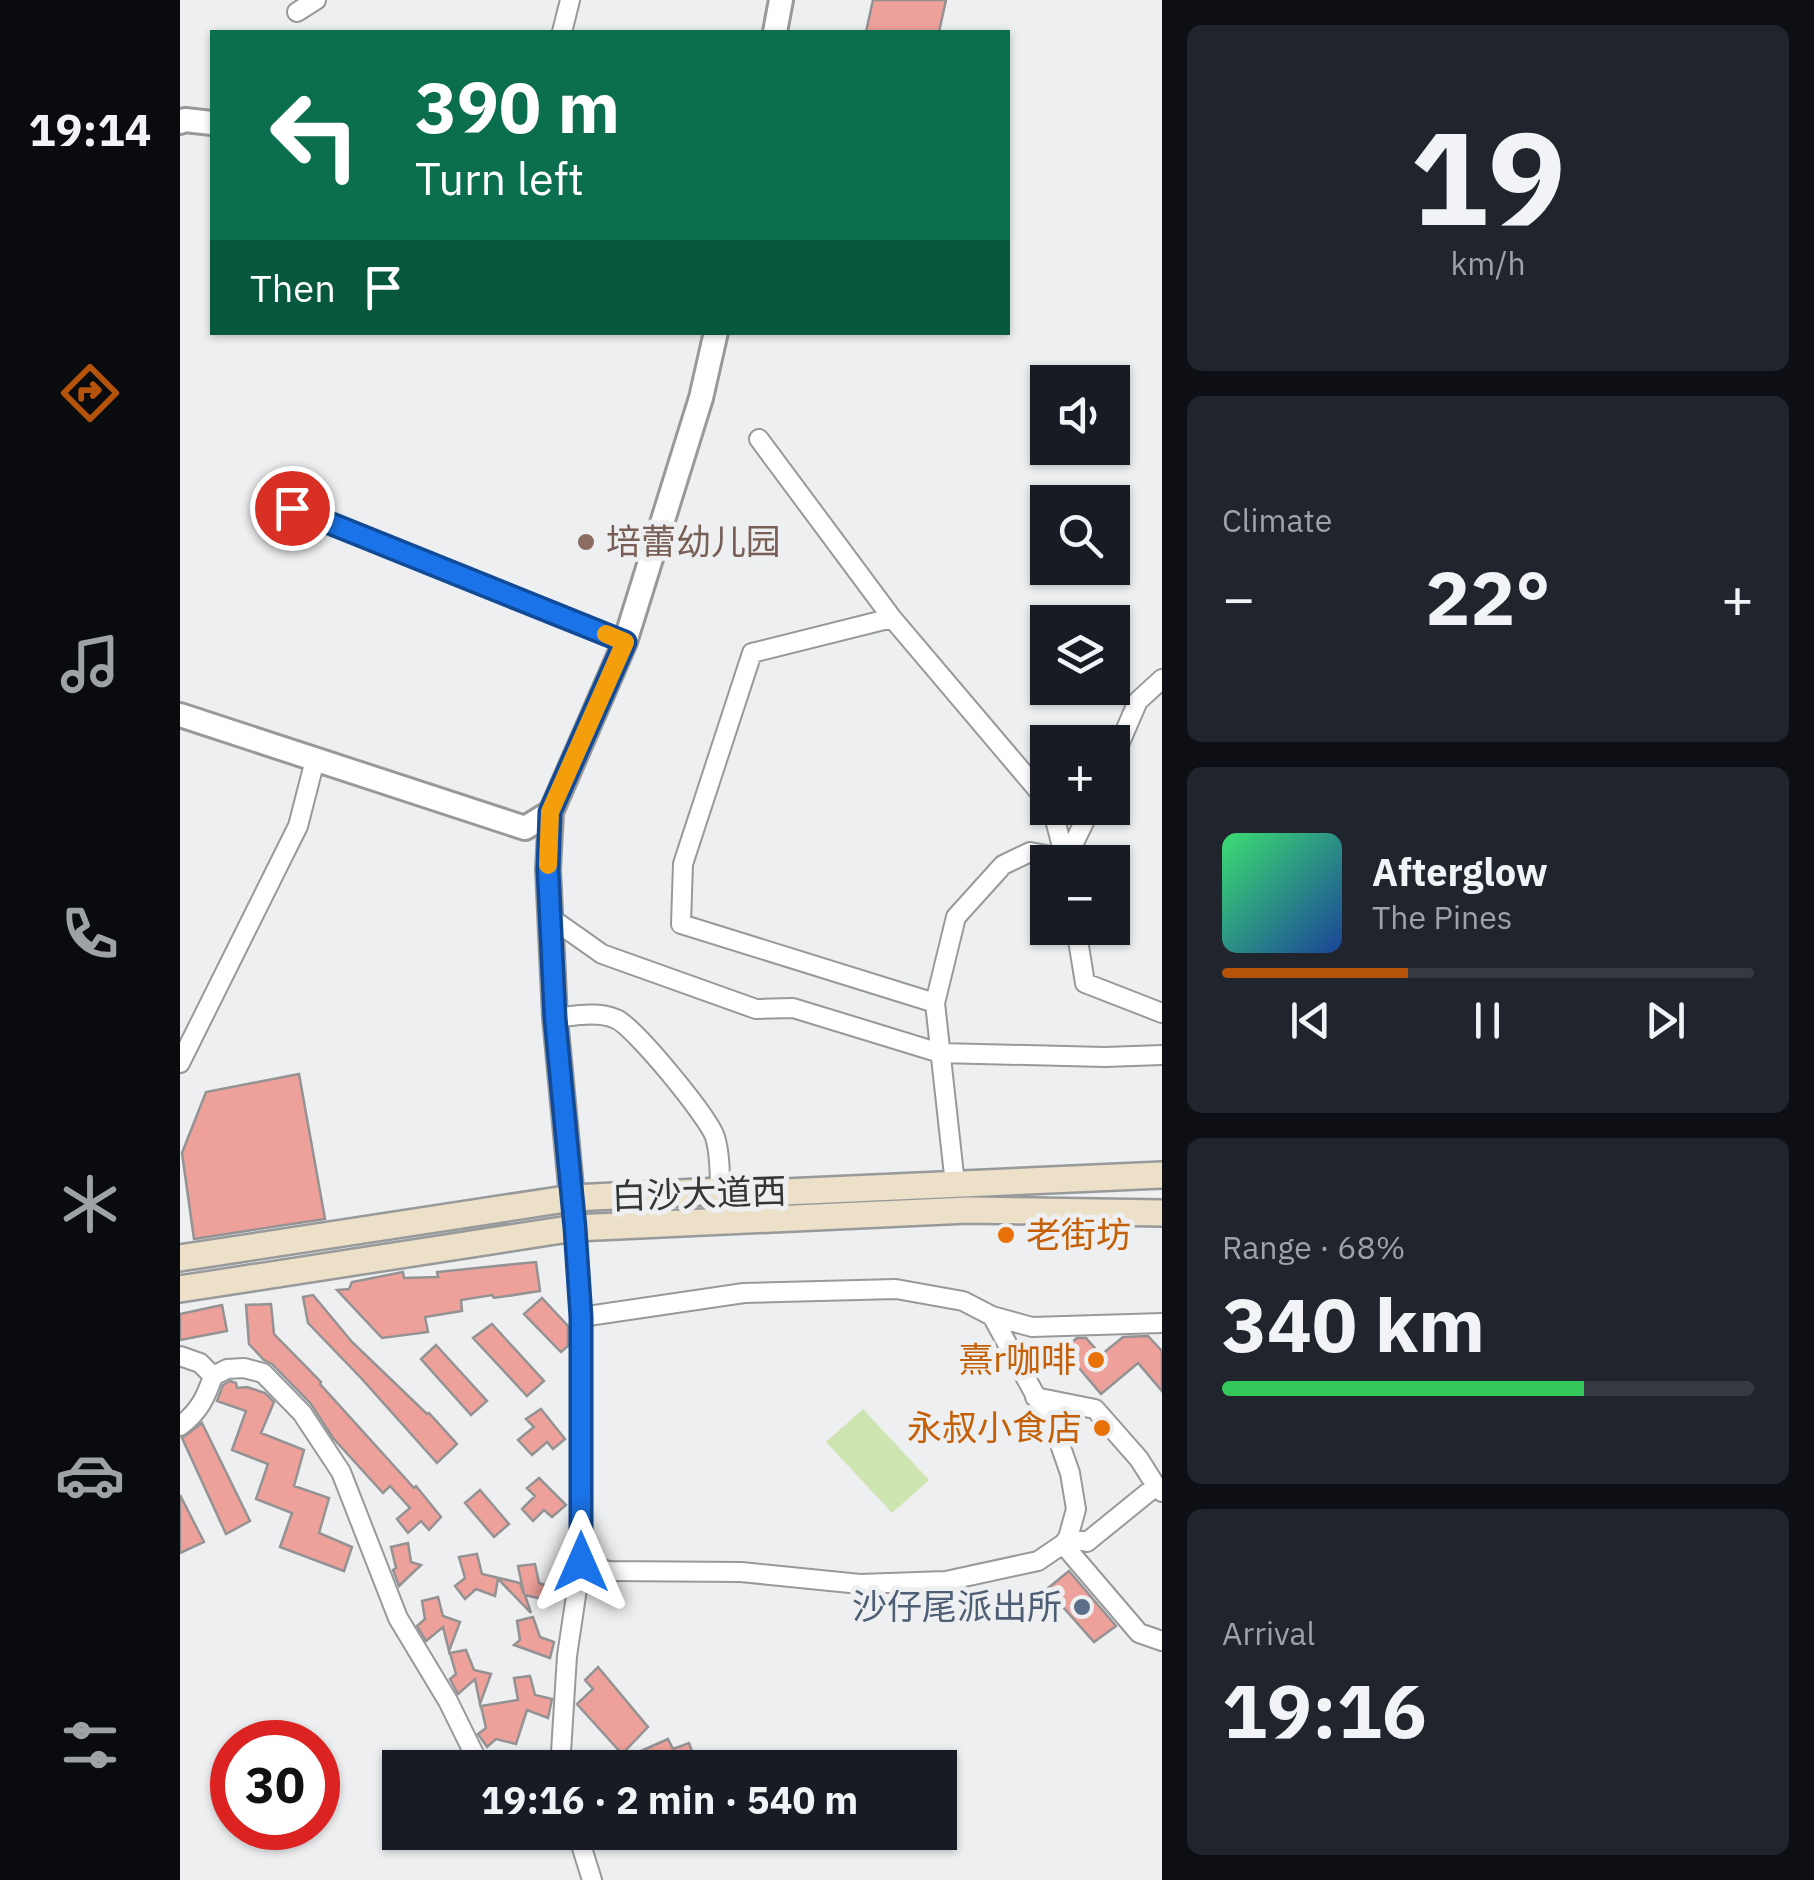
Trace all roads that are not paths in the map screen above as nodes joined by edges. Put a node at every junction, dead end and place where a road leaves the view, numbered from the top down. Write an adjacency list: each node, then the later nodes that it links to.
1 (316, 0): 4 (street)
2 (570, 0): 5 (street)
3 (781, 0): 6 (street)
4 (297, 12)
5 (562, 30)
6 (774, 30)
7 (180, 122): 8 (street)
8 (210, 123)
9 (715, 335): 13 (street)
10 (758, 439): 12 (street)
11 (292, 508): 13 (street)
12 (892, 618): 18 (street); 23 (street)
13 (625, 642): 19 (street)
14 (1162, 680): 16 (street)
15 (180, 716): 17 (street)
16 (1127, 725)
17 (315, 760): 19 (street); 28 (street)
18 (1030, 781)
19 (550, 812): 21 (street)
20 (1030, 852): 23 (street)
21 (551, 918): 25 (street); 26 (street)
22 (1079, 945): 24 (street)
23 (935, 1003): 26 (street)
24 (1162, 1013)
25 (555, 1018): 31 (street); 32 (street)
26 (940, 1053): 27 (street); 30 (street)
27 (1162, 1055)
28 (180, 1063)
29 (1162, 1175): 30 (main road, 白沙大道西)
30 (955, 1184): 31 (main road, 白沙大道西)
31 (720, 1191): 32 (main road, 白沙大道西)
32 (572, 1198): 34 (street); 35 (main road, 白沙大道西)
33 (1162, 1213): 34 (main road, 白沙大道西)
34 (575, 1228): 36 (main road, 白沙大道西); 38 (street)
35 (180, 1258)
36 (180, 1289)
37 (992, 1316): 38 (street); 39 (street); 42 (street)
38 (581, 1317): 46 (street)
39 (1162, 1323)
40 (180, 1356): 41 (street)
41 (214, 1376): 43 (street); 48 (street)
42 (1035, 1397): 44 (street); 45 (street)
43 (180, 1426)
44 (1159, 1489): 45 (street)
45 (1066, 1541): 46 (street); 47 (street)
46 (581, 1562): 49 (street)
47 (1162, 1641)
48 (472, 1750)
49 (561, 1750)
50 (583, 1850): 51 (street)
51 (592, 1880)

